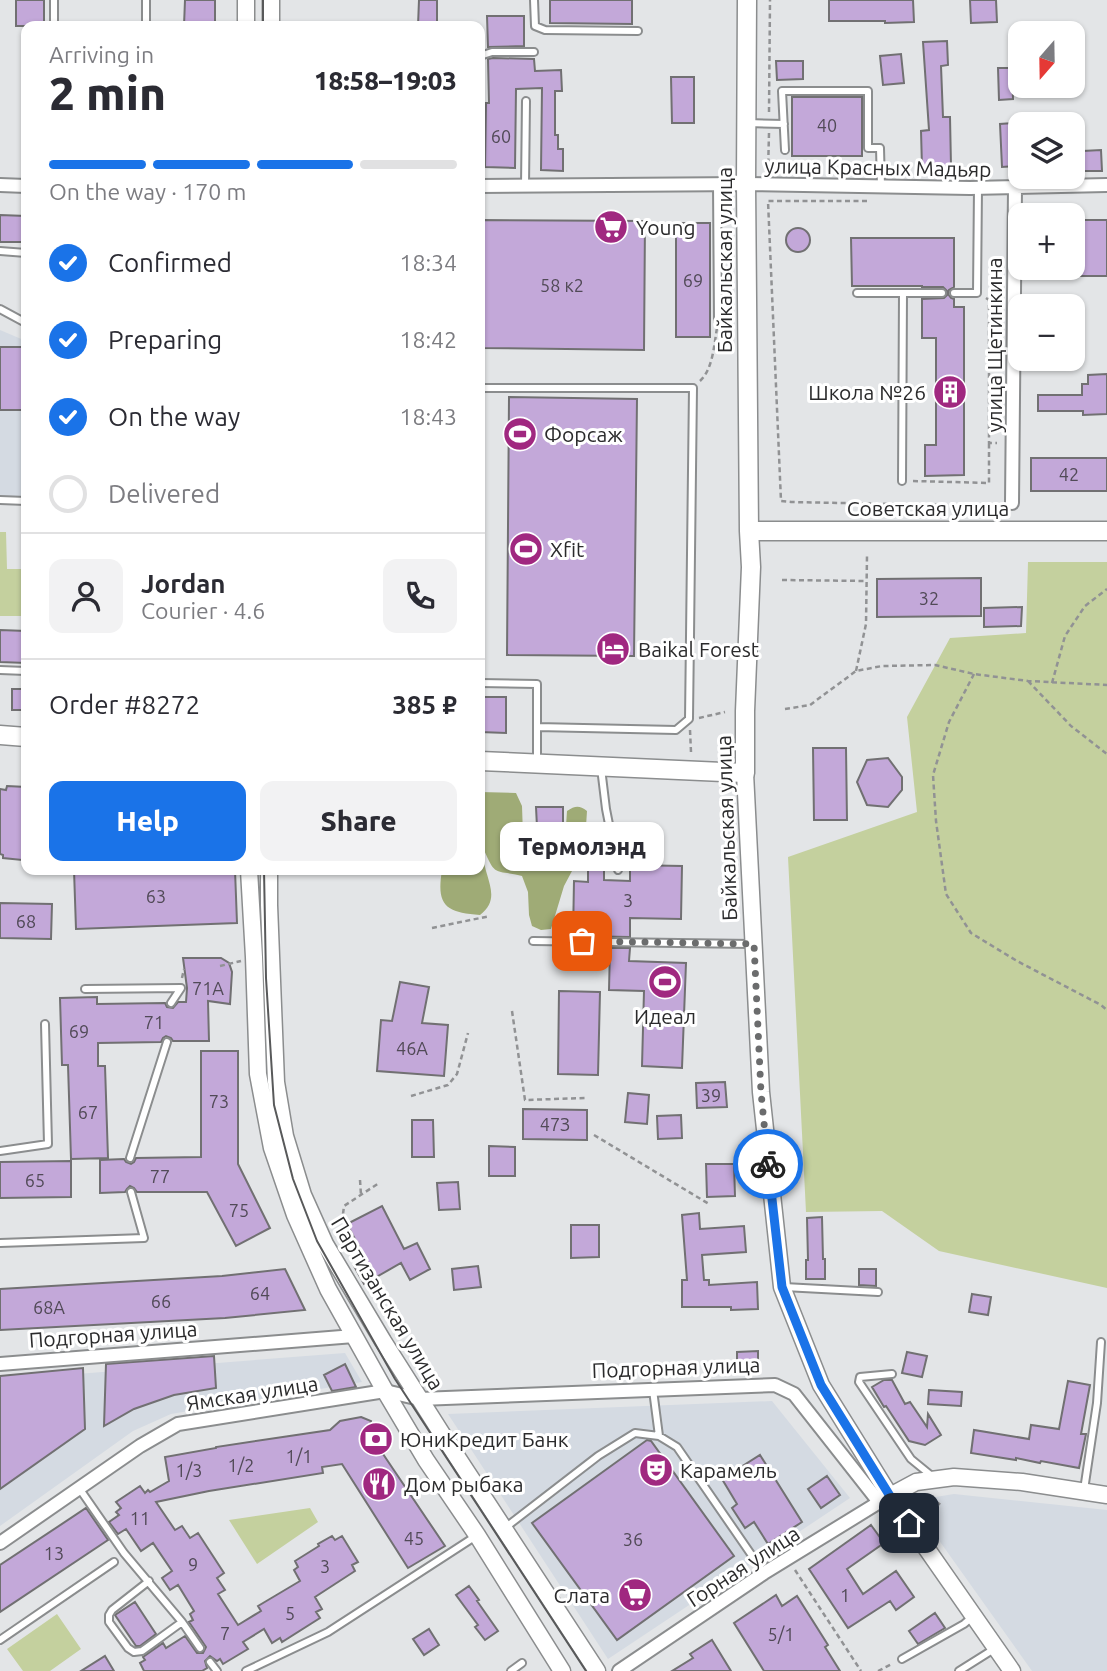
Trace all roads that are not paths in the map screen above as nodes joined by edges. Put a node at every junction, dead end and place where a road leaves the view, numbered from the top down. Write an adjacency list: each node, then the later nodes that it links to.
1 (54, 0): 7 (lane)
2 (146, 0): 8 (lane)
3 (246, 0): 9 (street)
4 (271, 0): 10 (street)
5 (534, 0): 11 (lane)
6 (747, 0): 15 (main road, Байкальская улица)
7 (54, 21)
8 (146, 21)
9 (246, 21)
10 (271, 21)
11 (638, 31)
12 (534, 52): 13 (lane)
13 (485, 54)
14 (526, 101): 24 (lane)
15 (746, 122): 16 (lane); 19 (main road, Байкальская улица)
16 (784, 124): 17 (lane); 25 (lane)
17 (785, 150)
18 (718, 184): 19 (street, улица Красных Мадьяр); 24 (street, улица Красных Мадьяр); 38 (lane)
19 (746, 184): 25 (street, улица Красных Мадьяр); 44 (main road, Байкальская улица)
20 (1107, 185): 26 (street, улица Красных Мадьяр)
21 (0, 186): 22 (street)
22 (21, 186)
23 (485, 186): 24 (street, улица Красных Мадьяр)
24 (525, 186)
25 (881, 186): 27 (street, улица Красных Мадьяр)
26 (1085, 186)
27 (978, 188): 28 (street, улица Красных Мадьяр); 35 (lane)
28 (1008, 188)
29 (1014, 189): 43 (street, улица Щетинкина)
30 (0, 251): 31 (lane)
31 (21, 253)
32 (857, 293): 33 (lane)
33 (903, 293): 34 (lane); 40 (lane)
34 (942, 293)
35 (954, 293)
36 (0, 309): 37 (lane)
37 (21, 320)
38 (718, 320)
39 (485, 388): 49 (lane)
40 (902, 481)
41 (0, 500): 42 (lane)
42 (21, 501)
43 (1012, 503)
44 (749, 531): 45 (main road, Советская улица); 55 (main road, Байкальская улица)
45 (1107, 531)
46 (0, 670): 47 (lane)
47 (21, 671)
48 (485, 683): 49 (lane)
49 (537, 727): 53 (lane)
50 (0, 736): 51 (main road)
51 (21, 737)
52 (485, 761): 53 (main road)
53 (537, 764): 54 (main road)
54 (601, 766): 55 (main road); 56 (lane)
55 (745, 773): 60 (street, Байкальская улица)
56 (618, 870)
57 (249, 875): 71 (street, Партизанская улица)
58 (269, 875): 77 (street, Партизанская улица)
59 (533, 941): 60 (lane)
60 (754, 944): 69 (street, Байкальская улица)
61 (85, 989): 62 (lane)
62 (171, 1003)
63 (45, 1024): 65 (lane)
64 (167, 1042): 66 (lane)
65 (0, 1152)
66 (130, 1158)
67 (131, 1192): 68 (lane)
68 (0, 1243)
69 (782, 1287): 70 (lane); 83 (street, Байкальская улица)
70 (878, 1292)
71 (354, 1336): 73 (street, Подгорная улица); 76 (street, Партизанская улица)
72 (1101, 1342): 81 (lane)
73 (0, 1364)
74 (892, 1374): 79 (lane)
75 (653, 1390): 77 (street, Подгорная улица); 78 (lane); 83 (street, Подгорная улица)
76 (385, 1391): 77 (street, Ямская улица); 80 (street, Ямская улица); 85 (street, Партизанская улица)
77 (420, 1399): 84 (street, Партизанская улица)
78 (659, 1436): 84 (lane); 88 (lane)
79 (937, 1479): 81 (street); 83 (street)
80 (79, 1488): 86 (street, Ямская улица); 89 (lane)
81 (1084, 1490): 82 (street)
82 (1107, 1495)
83 (884, 1499): 88 (street, Горная улица); 90 (street, Байкальская улица)
84 (504, 1528): 102 (street, Партизанская улица)
85 (477, 1535): 99 (lane); 101 (street, Партизанская улица)
86 (0, 1543)
87 (114, 1562): 92 (lane)
88 (764, 1573): 103 (street, Горная улица)
89 (149, 1581): 91 (lane); 91 (lane)
90 (973, 1616): 94 (street, Байкальская улица); 95 (lane)
91 (182, 1622): 93 (lane)
92 (0, 1640)
93 (200, 1648)
94 (995, 1648): 104 (lane); 105 (street, Байкальская улица)
95 (902, 1659)
96 (210, 1662): 98 (lane)
97 (522, 1663): 100 (lane)
98 (217, 1671)
99 (246, 1671)
100 (511, 1671)
101 (562, 1671)
102 (597, 1671)
103 (619, 1671)
104 (959, 1671)
105 (1012, 1671)

